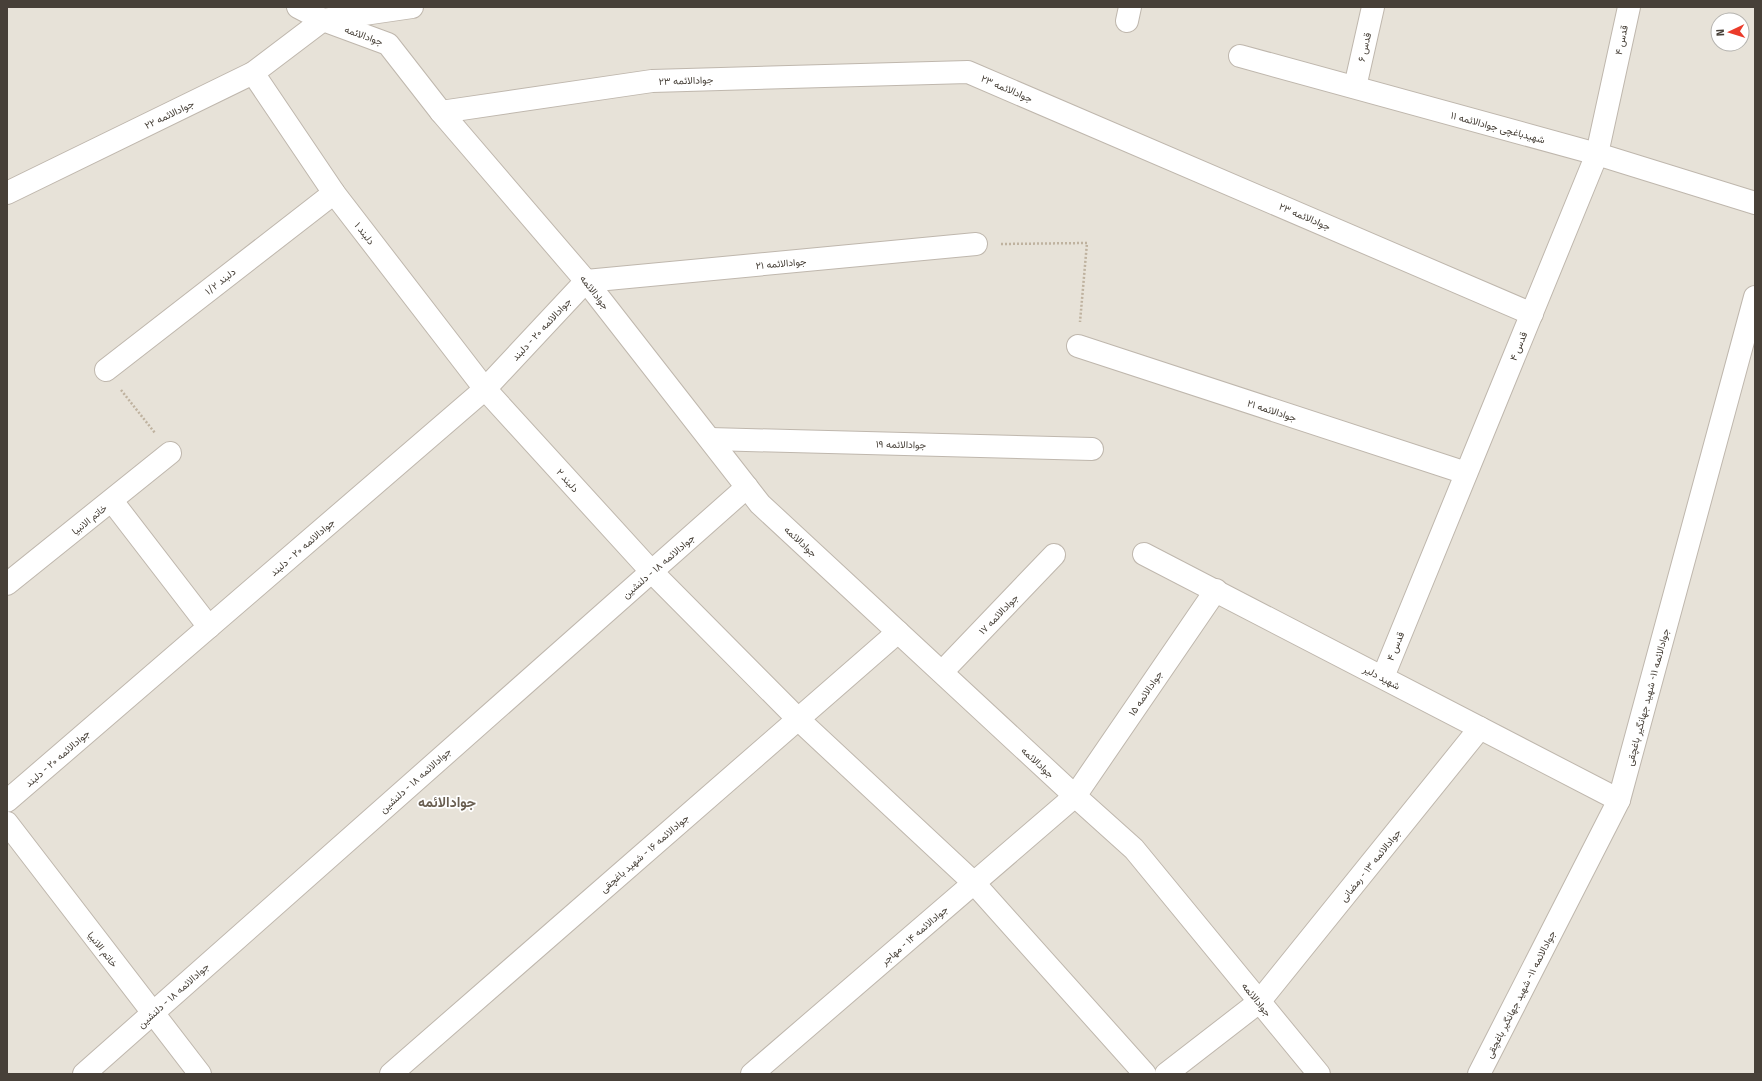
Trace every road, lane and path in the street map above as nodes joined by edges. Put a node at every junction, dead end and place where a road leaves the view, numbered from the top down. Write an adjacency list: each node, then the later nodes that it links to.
1 (298, 7): 5 (street, جوادالائمه)
2 (412, 7): 5 (street)
3 (1373, 7): 8 (street, قدس ۶)
4 (1628, 7): 10 (street, قدس ۴)
5 (320, 14): 7 (street, جوادالائمه ۲۲); 9 (street, جوادالائمه)
6 (1240, 56): 8 (street, شهیدباغچی جوادالائمه ۱۱)
7 (253, 73): 11 (street, جوادالائمه ۲۲); 12 (street, دلبند ۱)
8 (1355, 87): 10 (street, شهیدباغچی جوادالائمه ۱۱)
9 (441, 112): 15 (street, جوادالائمه); 17 (street, جوادالائمه ۲۳)
10 (1597, 154): 13 (street, شهیدباغچی جوادالائمه ۱۱); 17 (street, قدس ۴)
11 (7, 193)
12 (334, 193): 19 (street, دلبند ۱/۲); 20 (street, دلبند ۱)
13 (1755, 203)
14 (976, 244): 15 (street, جوادالائمه ۲۱); 18 (path)
15 (586, 281): 20 (street, جوادالائمه ۲۰ - دلبند); 21 (street, جوادالائمه)
16 (1755, 297): 39 (street, جوادالائمه ۱۱- شهید جهانگیر باغچقی)
17 (1532, 314): 24 (street, قدس ۴)
18 (1078, 346): 24 (street, جوادالائمه ۲۱)
19 (106, 370): 23 (path)
20 (485, 389): 29 (street, دلبند ۲); 32 (street, جوادالائمه ۲۰ - دلبند)
21 (710, 439): 22 (street, جوادالائمه ۱۹); 25 (street, جوادالائمه)
22 (1092, 449)
23 (170, 453): 26 (street, خاتم الانبیا)
24 (1466, 473): 35 (street, قدس ۴)
25 (747, 487): 29 (street, جوادالائمه ۱۸ - دلنشین); 33 (street, جوادالائمه)
26 (112, 501): 30 (street, خاتم الانبیا); 32 (street)
27 (1144, 554): 31 (street, شهید دلیر)
28 (1054, 555): 34 (street, جوادالائمه ۱۷)
29 (651, 571): 36 (street, دلبند ۲); 44 (street, جوادالائمه ۱۸ - دلنشین)
30 (7, 584)
31 (1216, 590): 35 (street, شهید دلیر); 38 (street, جوادالائمه ۱۵)
32 (209, 627): 40 (street, جوادالائمه ۲۰ - دلبند)
33 (898, 632): 34 (street, جوادالائمه); 36 (street, جوادالائمه ۱۶ - شهید باغچقی)
34 (942, 672): 38 (street, جوادالائمه)
35 (1382, 677): 37 (street, شهید دلیر)
36 (798, 719): 42 (street, دلبند ۲); 47 (street, جوادالائمه ۱۶ - شهید باغچقی)
37 (1480, 728): 39 (street, شهید دلیر); 43 (street, جوادالائمه ۱۳ - رمضانی)
38 (1075, 796): 42 (street, جوادالائمه ۱۴ - مهاجر); 43 (street, جوادالائمه)
39 (1619, 800): 52 (street, جوادالائمه ۱۱- شهید جهانگیر باغچقی)
40 (7, 801)
41 (7, 823): 44 (street, خاتم الانبیا)
42 (974, 883): 48 (street, جوادالائمه ۱۴ - مهاجر); 49 (street, دلبند ۲)
43 (1259, 1002): 50 (street, جوادالائمه ۱۳ - رمضانی); 51 (street, جوادالائمه)
44 (153, 1013): 45 (street, جوادالائمه ۱۸ - دلنشین); 46 (street, خاتم الانبیا)
45 (84, 1074)
46 (200, 1074)
47 (391, 1074)
48 (752, 1074)
49 (1145, 1074)
50 (1166, 1074)
51 (1319, 1074)
52 (1479, 1074)

